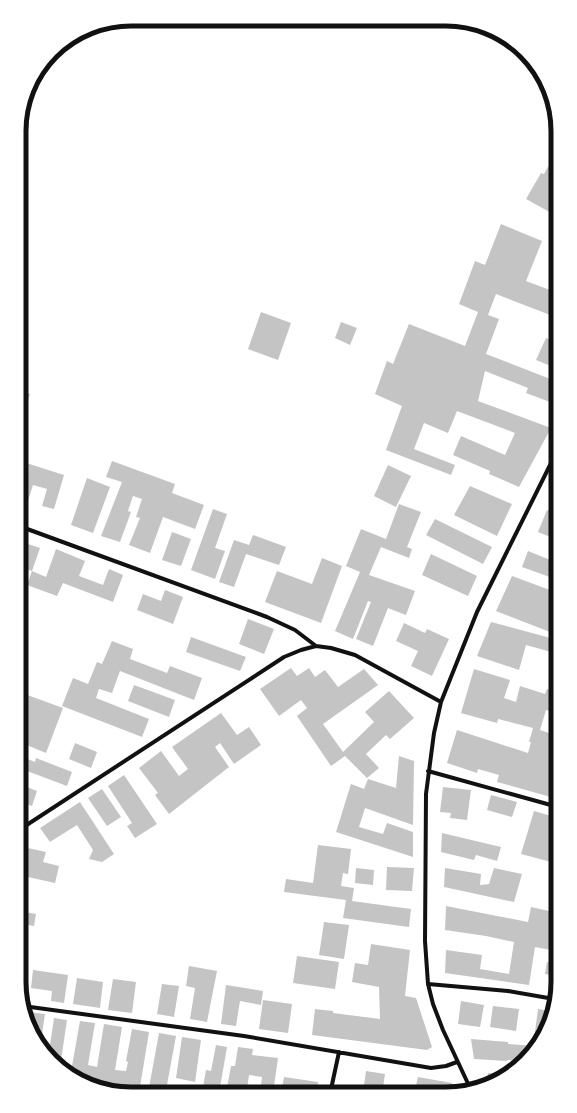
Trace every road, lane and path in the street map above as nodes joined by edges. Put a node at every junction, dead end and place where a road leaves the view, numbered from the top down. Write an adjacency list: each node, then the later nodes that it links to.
1 (551, 463): 4 (street)
2 (26, 528): 3 (street)
3 (316, 646): 4 (street); 7 (street)
4 (441, 702): 5 (street)
5 (428, 771): 6 (street); 8 (street)
6 (551, 806)
7 (26, 825)
8 (428, 984): 9 (street); 12 (street)
9 (550, 998)
10 (29, 1007): 11 (street)
11 (339, 1052): 12 (street); 14 (street)
12 (457, 1062): 13 (street)
13 (468, 1084)
14 (332, 1087)

